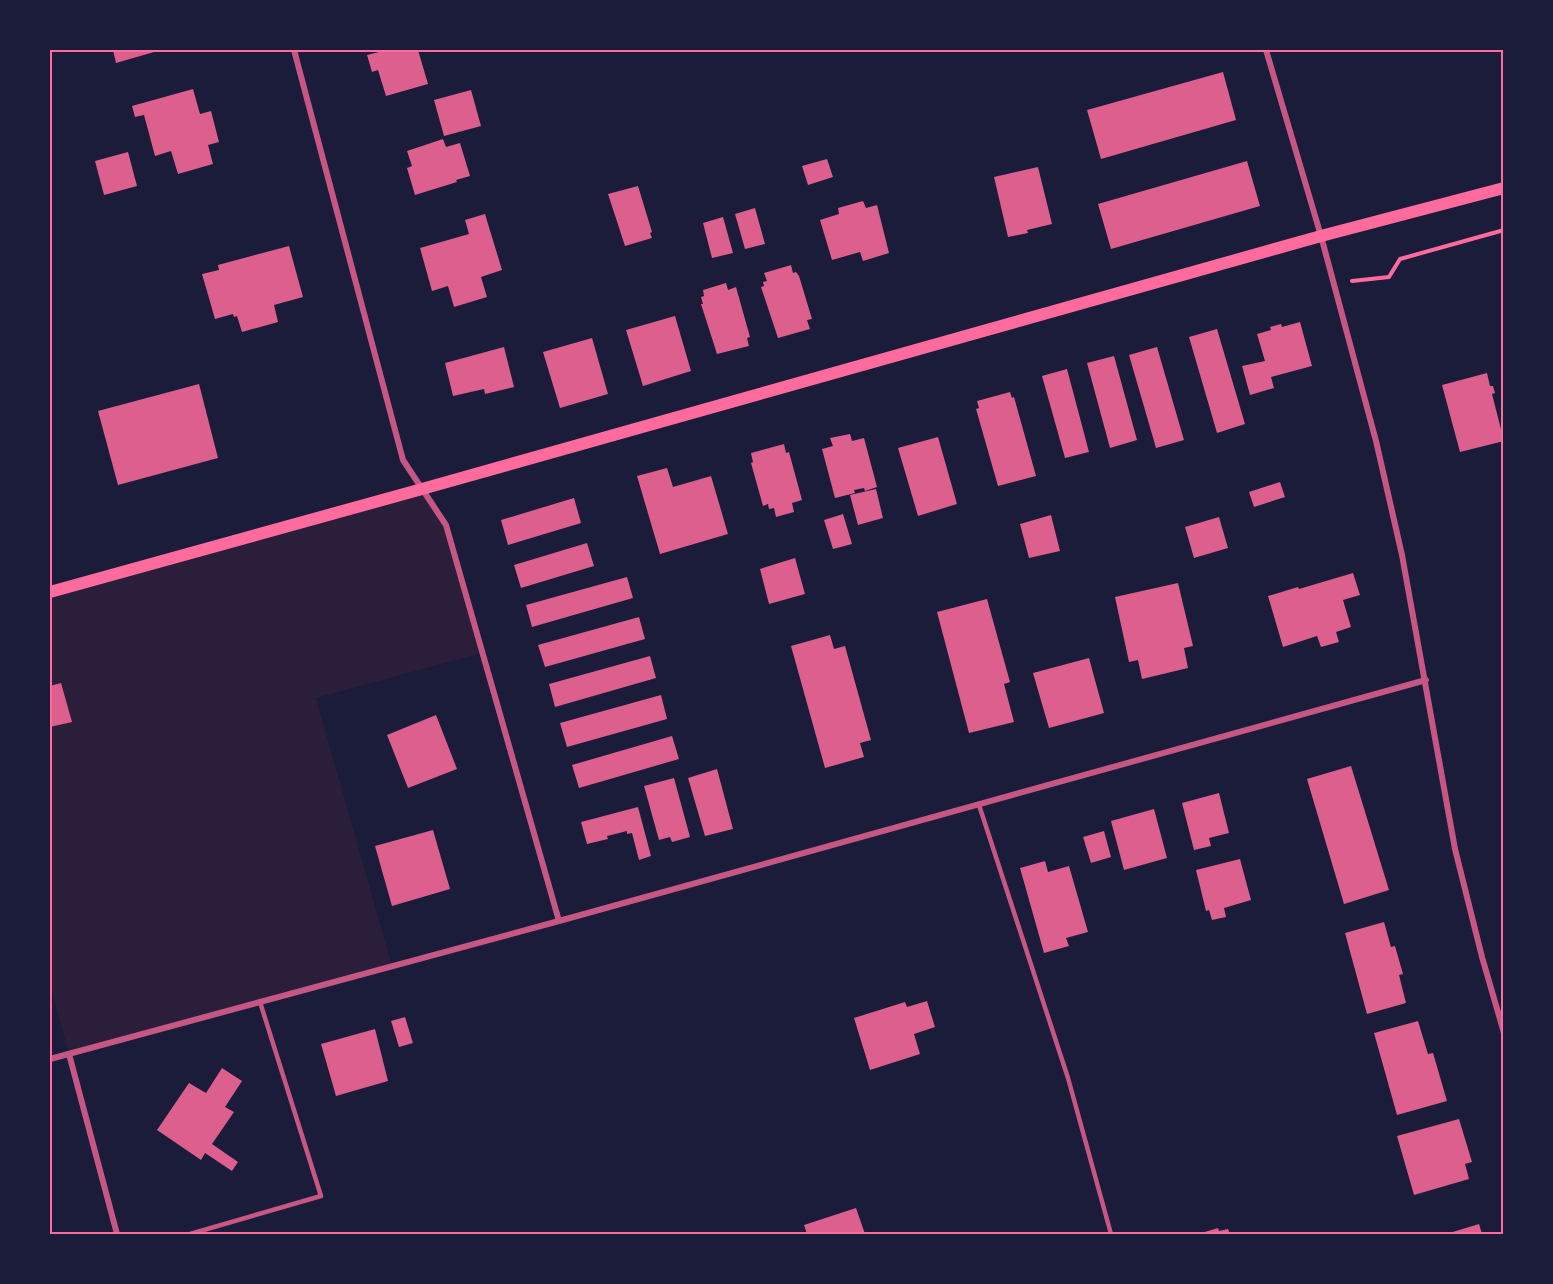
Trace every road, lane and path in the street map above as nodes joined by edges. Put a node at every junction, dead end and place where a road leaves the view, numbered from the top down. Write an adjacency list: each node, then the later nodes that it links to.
1 (294, 50): 7 (street)
2 (1266, 50): 5 (street)
3 (1503, 188): 5 (main road)
4 (1503, 230): 6 (path)
5 (1321, 236): 6 (street); 7 (main road)
6 (1334, 284): 9 (street)
7 (422, 489): 8 (main road); 11 (street)
8 (50, 592)
9 (1426, 680): 10 (street); 13 (street)
10 (979, 805): 11 (street); 18 (lane)
11 (559, 921): 12 (street)
12 (260, 1002): 14 (street); 17 (lane)
13 (1503, 1033)
14 (69, 1054): 15 (street); 16 (street)
15 (50, 1059)
16 (117, 1234)
17 (190, 1234)
18 (1112, 1234)

